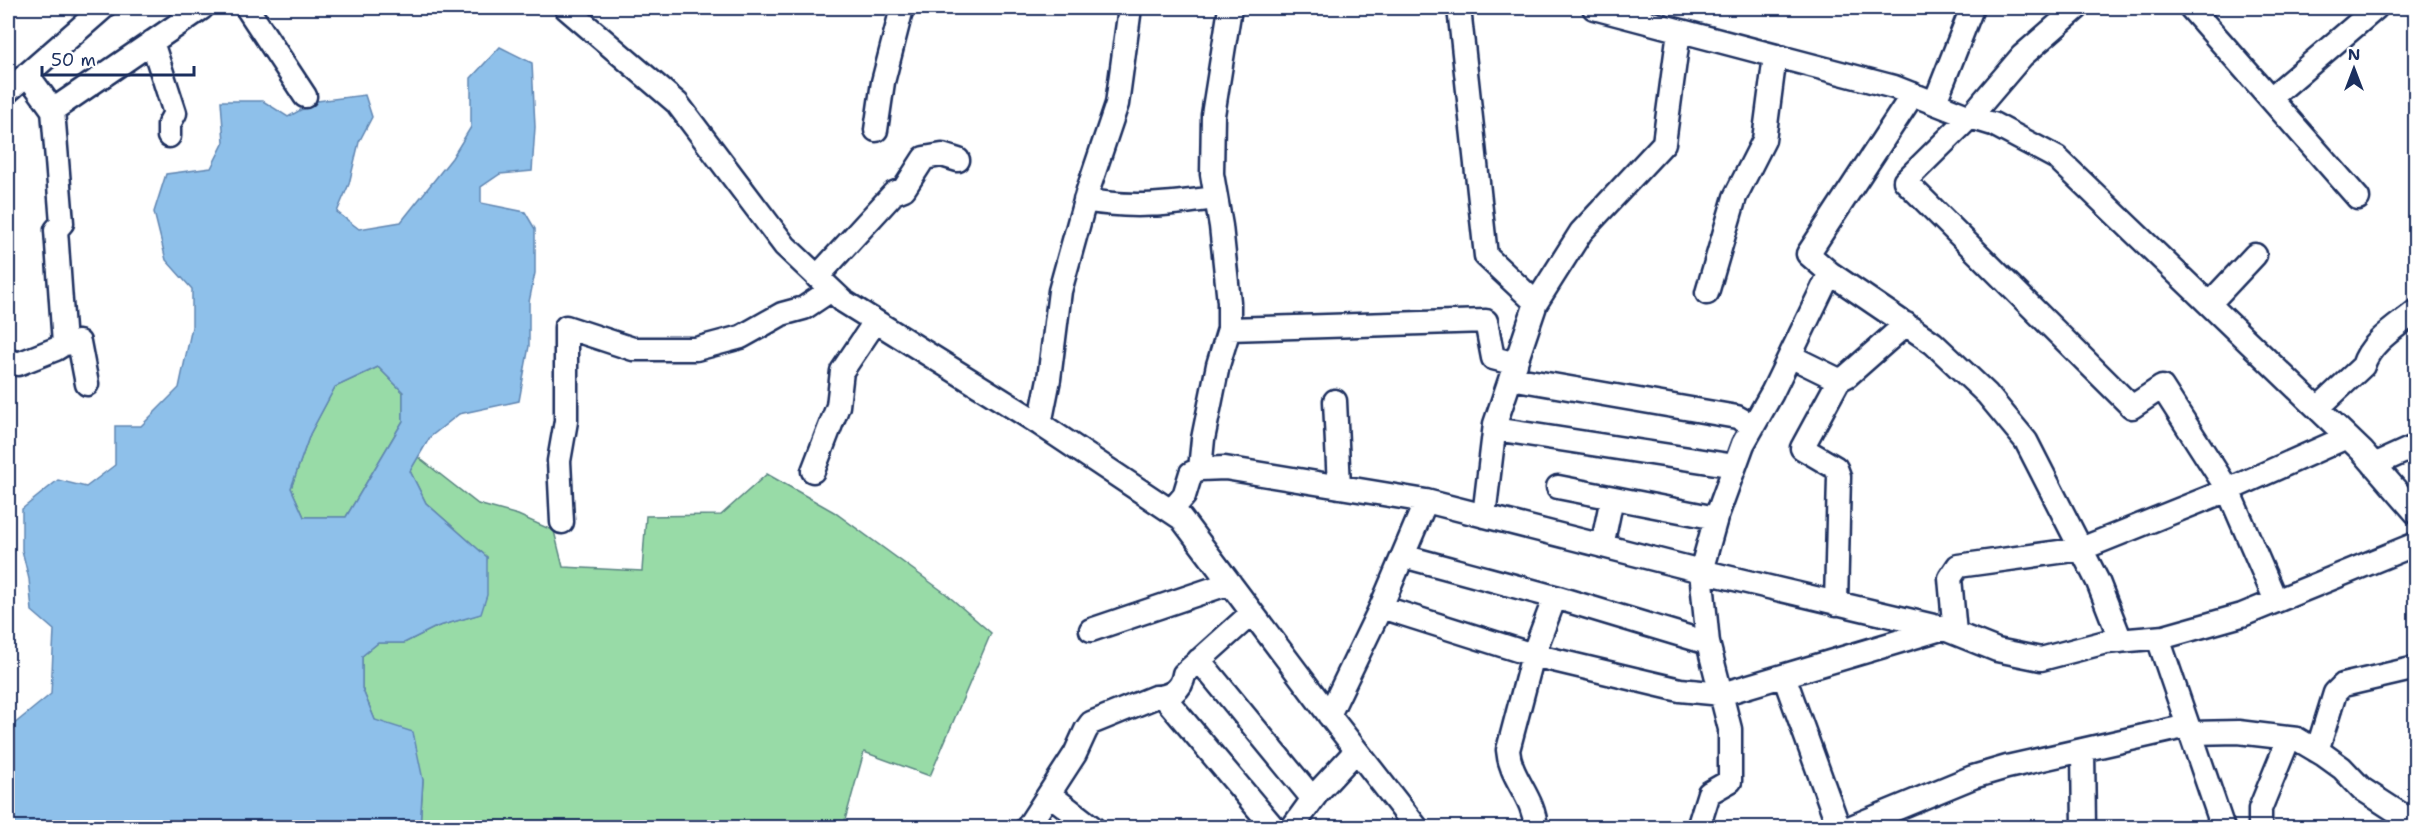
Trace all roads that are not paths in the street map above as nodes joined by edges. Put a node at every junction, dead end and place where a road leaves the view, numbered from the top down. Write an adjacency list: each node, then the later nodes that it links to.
1 (103, 8): 17 (street)
2 (201, 8): 15 (street)
3 (247, 8): 20 (street)
4 (566, 8): 33 (street)
5 (903, 8): 25 (street)
6 (1130, 8): 30 (street)
7 (1230, 8): 28 (street)
8 (1459, 8): 35 (street)
9 (1594, 8): 14 (street)
10 (1972, 8): 22 (street)
11 (2077, 8): 24 (street)
12 (2191, 8): 21 (street)
13 (2376, 8): 21 (street)
14 (1670, 21): 16 (street); 35 (street)
15 (152, 42): 23 (street); 26 (street)
16 (1775, 56): 19 (street); 34 (street)
17 (27, 74): 18 (street); 23 (street)
18 (8, 91)
19 (1913, 94): 22 (street); 32 (street)
20 (305, 96)
21 (2272, 97): 29 (street)
22 (1935, 102): 24 (street)
23 (53, 110): 41 (street)
24 (1970, 117): 36 (street); 60 (street)
25 (876, 130)
26 (169, 136)
27 (958, 160): 33 (street)
28 (1216, 198): 30 (street); 40 (street)
29 (2358, 198)
30 (1085, 200): 49 (street)
31 (2255, 255): 36 (street)
32 (1830, 273): 39 (street); 42 (street)
33 (824, 283): 38 (street); 67 (street)
34 (1707, 293)
35 (1536, 303): 44 (street)
36 (2209, 304): 48 (street)
37 (2415, 311): 48 (street)
38 (875, 322): 49 (street); 57 (street)
39 (1906, 324): 45 (street); 70 (street)
40 (1229, 329): 44 (street); 56 (street)
41 (64, 344): 43 (street); 46 (street)
42 (1790, 356): 45 (street); 50 (street)
43 (8, 360)
44 (1513, 371): 50 (street); 51 (street)
45 (1839, 380): 76 (street)
46 (87, 384)
47 (1335, 401): 58 (street)
48 (2318, 408): 52 (street)
49 (1040, 424): 63 (street)
50 (1753, 426): 55 (street)
51 (1495, 429): 55 (street); 65 (street)
52 (2347, 437): 54 (street); 60 (street)
53 (2415, 446): 54 (street)
54 (2374, 465): 64 (street)
55 (1735, 466): 66 (street)
56 (1200, 469): 58 (street); 63 (street)
57 (813, 471)
58 (1339, 487): 62 (street)
59 (1558, 487): 61 (street)
60 (2228, 490): 70 (street); 75 (street)
61 (1612, 498): 66 (street); 69 (street)
62 (1426, 501): 65 (street); 71 (street)
63 (1171, 511): 73 (street)
64 (2415, 513)
65 (1484, 516): 69 (street)
66 (1716, 518): 72 (street)
67 (562, 522)
68 (2415, 544): 75 (street)
69 (1602, 546): 72 (street)
70 (2080, 549): 80 (street); 82 (street)
71 (1403, 556): 74 (street); 77 (street)
72 (1701, 571): 76 (street); 83 (street)
73 (1230, 583): 78 (street); 79 (street)
74 (1555, 597): 83 (street); 84 (street)
75 (2276, 601): 81 (street)
76 (1836, 603): 80 (street)
77 (1382, 607): 84 (street); 90 (street)
78 (1252, 613): 85 (street); 90 (street)
79 (1091, 630)
80 (1948, 631): 82 (street); 87 (street)
81 (2158, 638): 82 (street); 91 (street)
82 (2121, 641)
83 (1708, 643): 88 (street)
84 (1533, 655): 88 (street); 104 (street)
85 (1199, 660): 89 (street); 97 (street)
86 (2415, 668): 95 (street)
87 (1784, 676): 88 (street); 106 (street)
88 (1722, 694): 105 (street)
89 (1164, 697): 96 (street); 101 (street)
90 (1329, 715): 94 (street)
91 (2189, 730): 92 (street); 93 (street); 109 (street)
92 (2289, 738): 95 (street); 110 (street)
93 (2083, 750): 107 (street); 108 (street)
94 (1356, 751): 97 (street); 103 (street)
95 (2317, 751): 98 (street)
96 (1049, 794): 99 (street); 100 (street)
97 (1313, 799): 102 (street)
98 (2415, 824)
99 (1027, 828)
100 (1093, 828)
101 (1274, 828)
102 (1292, 828)
103 (1417, 828)
104 (1536, 828)
105 (1698, 828)
106 (1839, 828)
107 (1849, 828)
108 (2084, 828)
109 (2223, 828)
110 (2260, 828)

